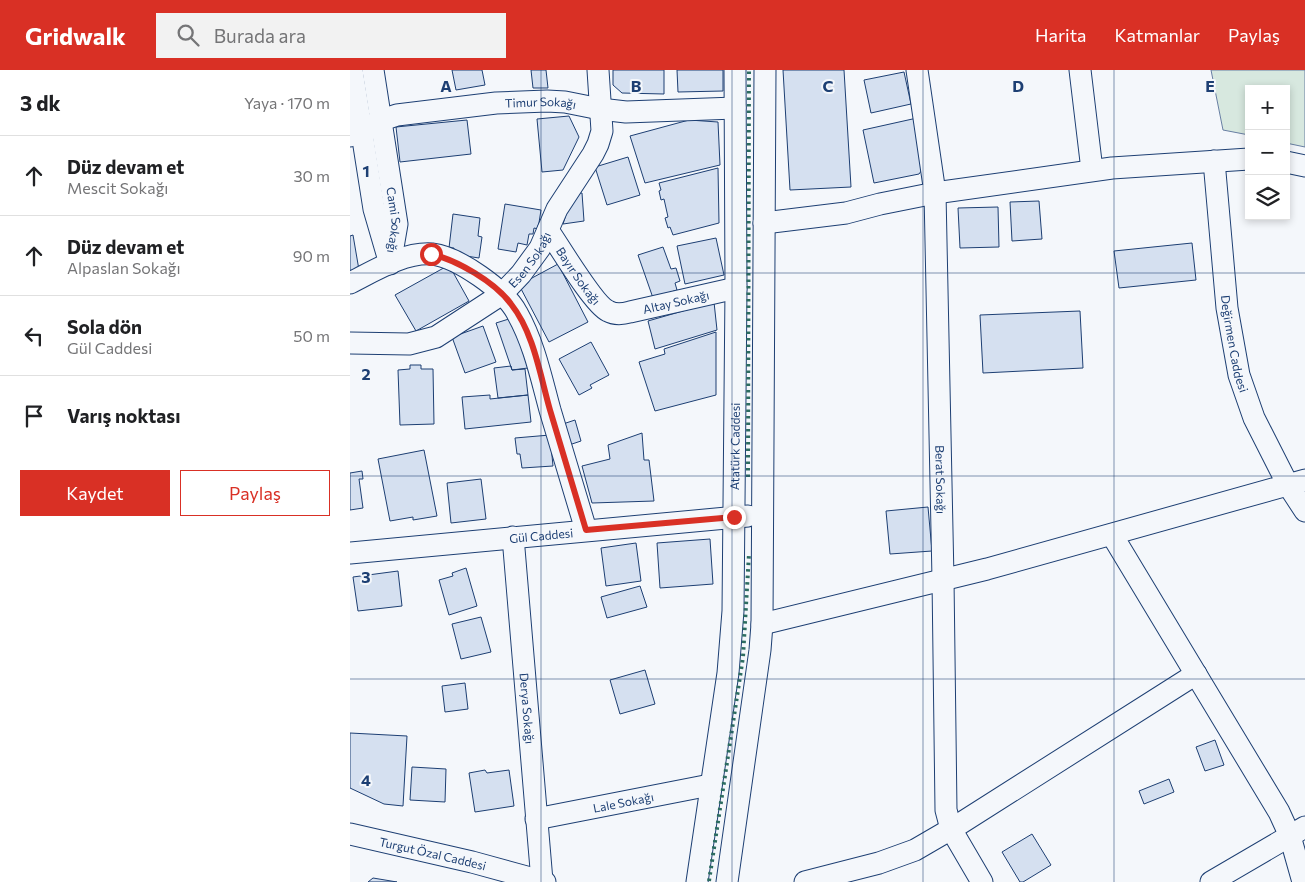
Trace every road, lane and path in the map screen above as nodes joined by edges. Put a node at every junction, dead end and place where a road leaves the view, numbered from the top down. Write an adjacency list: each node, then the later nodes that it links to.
1 (352, 70): 11 (street, Cami Sokağı)
2 (373, 70): 10 (street, Cami Sokağı)
3 (598, 70): 9 (street, Esen Sokağı)
4 (735, 70): 8 (street, Atatürk Caddesi)
5 (764, 70): 18 (street)
6 (917, 70): 17 (street, Berat Sokağı)
7 (1080, 70): 16 (street)
8 (735, 108): 9 (street, Timur Sokağı); 22 (street, Atatürk Caddesi)
9 (600, 109): 10 (street, Timur Sokağı); 19 (street, Esen Sokağı)
10 (382, 120): 11 (street, Timur Sokağı); 20 (street, Cami Sokağı)
11 (356, 133): 20 (street, Cami Sokağı)
12 (1245, 159): 13 (street)
13 (1214, 161): 16 (street); 26 (street, Değirmen Caddesi)
14 (1290, 163): 15 (street)
15 (1305, 166)
16 (1092, 170): 17 (street)
17 (935, 193): 18 (street); 34 (street, Berat Sokağı)
18 (764, 223): 28 (street)
19 (548, 230): 23 (street, Esen Sokağı); 24 (street, Bayır Sokağı)
20 (390, 264): 21 (street); 23 (street)
21 (350, 283)
22 (736, 288): 24 (street, Altay Sokağı); 29 (street, Atatürk Caddesi)
23 (502, 294): 25 (street, Esen Sokağı); 30 (street)
24 (616, 314)
25 (350, 343)
26 (1297, 482): 27 (street, Değirmen Caddesi); 31 (street)
27 (1305, 511)
28 (762, 516): 29 (street, Gül Caddesi); 35 (street)
29 (734, 517): 30 (street, Gül Caddesi); 37 (street, Atatürk Caddesi)
30 (586, 530): 32 (street, Gül Caddesi)
31 (1112, 535): 34 (street); 36 (street)
32 (513, 537): 33 (street, Gül Caddesi); 38 (street, Derya Sokağı)
33 (350, 553)
34 (943, 579): 35 (street); 39 (street, Berat Sokağı)
35 (762, 624): 44 (street)
36 (1196, 674): 39 (street); 40 (street)
37 (710, 785): 38 (street, Lale Sokağı); 43 (street, Atatürk Caddesi)
38 (536, 819): 42 (street, Derya Sokağı)
39 (951, 829): 45 (street); 46 (street, Berat Sokağı)
40 (1298, 831): 47 (street); 48 (street)
41 (350, 834): 42 (street, Turgut Özal Caddesi)
42 (543, 881)
43 (697, 882)
44 (727, 882)
45 (805, 882)
46 (982, 882)
47 (1211, 882)
48 (1302, 882)

